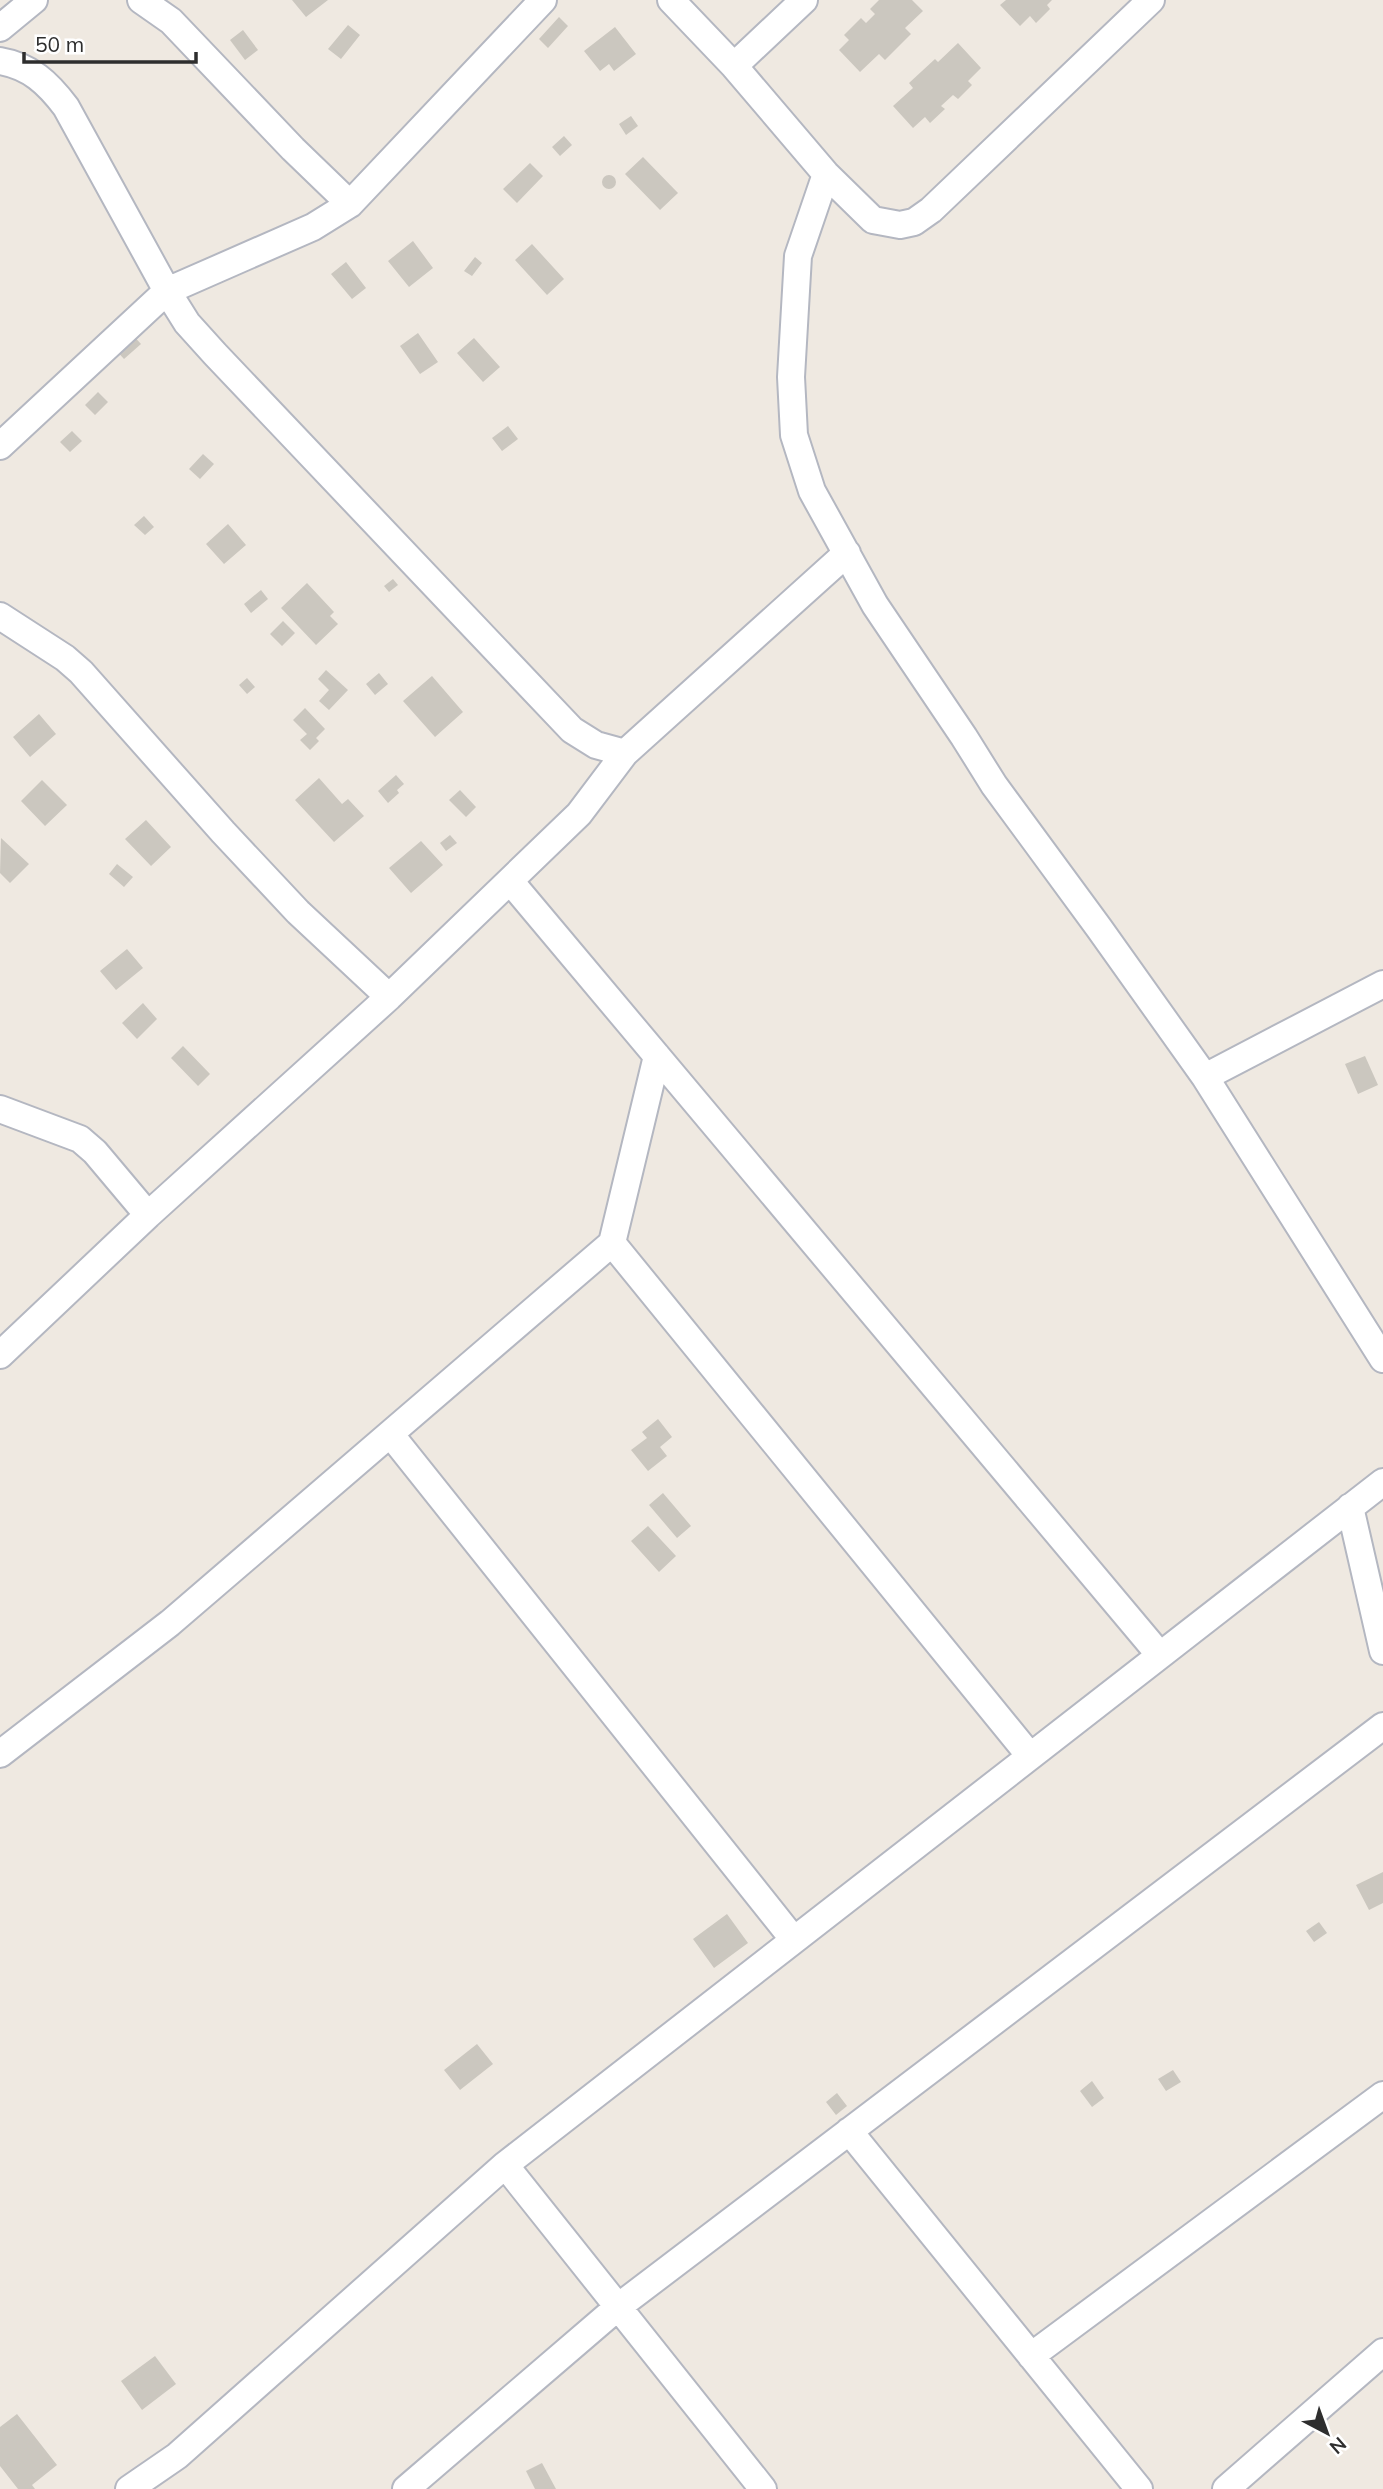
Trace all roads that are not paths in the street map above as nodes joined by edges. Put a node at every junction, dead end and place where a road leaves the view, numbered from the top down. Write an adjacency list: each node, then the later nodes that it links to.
1 (34, 0): 7 (street)
2 (141, 0): 11 (street)
3 (543, 0): 11 (street)
4 (671, 0): 9 (street)
5 (804, 0): 9 (street)
6 (1151, 0): 10 (street)
7 (0, 28)
8 (0, 61): 12 (street)
9 (734, 66): 10 (street)
10 (826, 174): 14 (street)
11 (350, 204): 12 (street)
12 (167, 291): 13 (street); 16 (street)
13 (0, 446)
14 (847, 554): 16 (street); 21 (street)
15 (0, 616): 19 (street)
16 (625, 753): 17 (street)
17 (510, 881): 19 (street); 20 (street)
18 (1383, 984): 21 (street)
19 (389, 997): 23 (street)
20 (657, 1056): 24 (street); 31 (street)
21 (1205, 1077): 26 (street)
22 (0, 1109): 23 (street)
23 (148, 1215): 25 (street)
24 (612, 1243): 27 (street); 34 (street)
25 (0, 1355)
26 (1383, 1359)
27 (391, 1435): 33 (street); 35 (street)
28 (1383, 1482): 29 (street)
29 (1350, 1507): 30 (street); 31 (street)
30 (1383, 1651)
31 (1159, 1654): 34 (street)
32 (1383, 1726): 37 (street)
33 (0, 1754)
34 (1030, 1756): 35 (street)
35 (794, 1940): 38 (street)
36 (1383, 2095): 41 (street)
37 (849, 2131): 39 (street); 41 (street)
38 (505, 2165): 39 (street); 42 (street)
39 (618, 2307): 43 (street); 44 (street)
40 (1383, 2353): 46 (street)
41 (1031, 2356): 45 (street)
42 (129, 2489)
43 (406, 2489)
44 (763, 2489)
45 (1139, 2489)
46 (1226, 2489)

